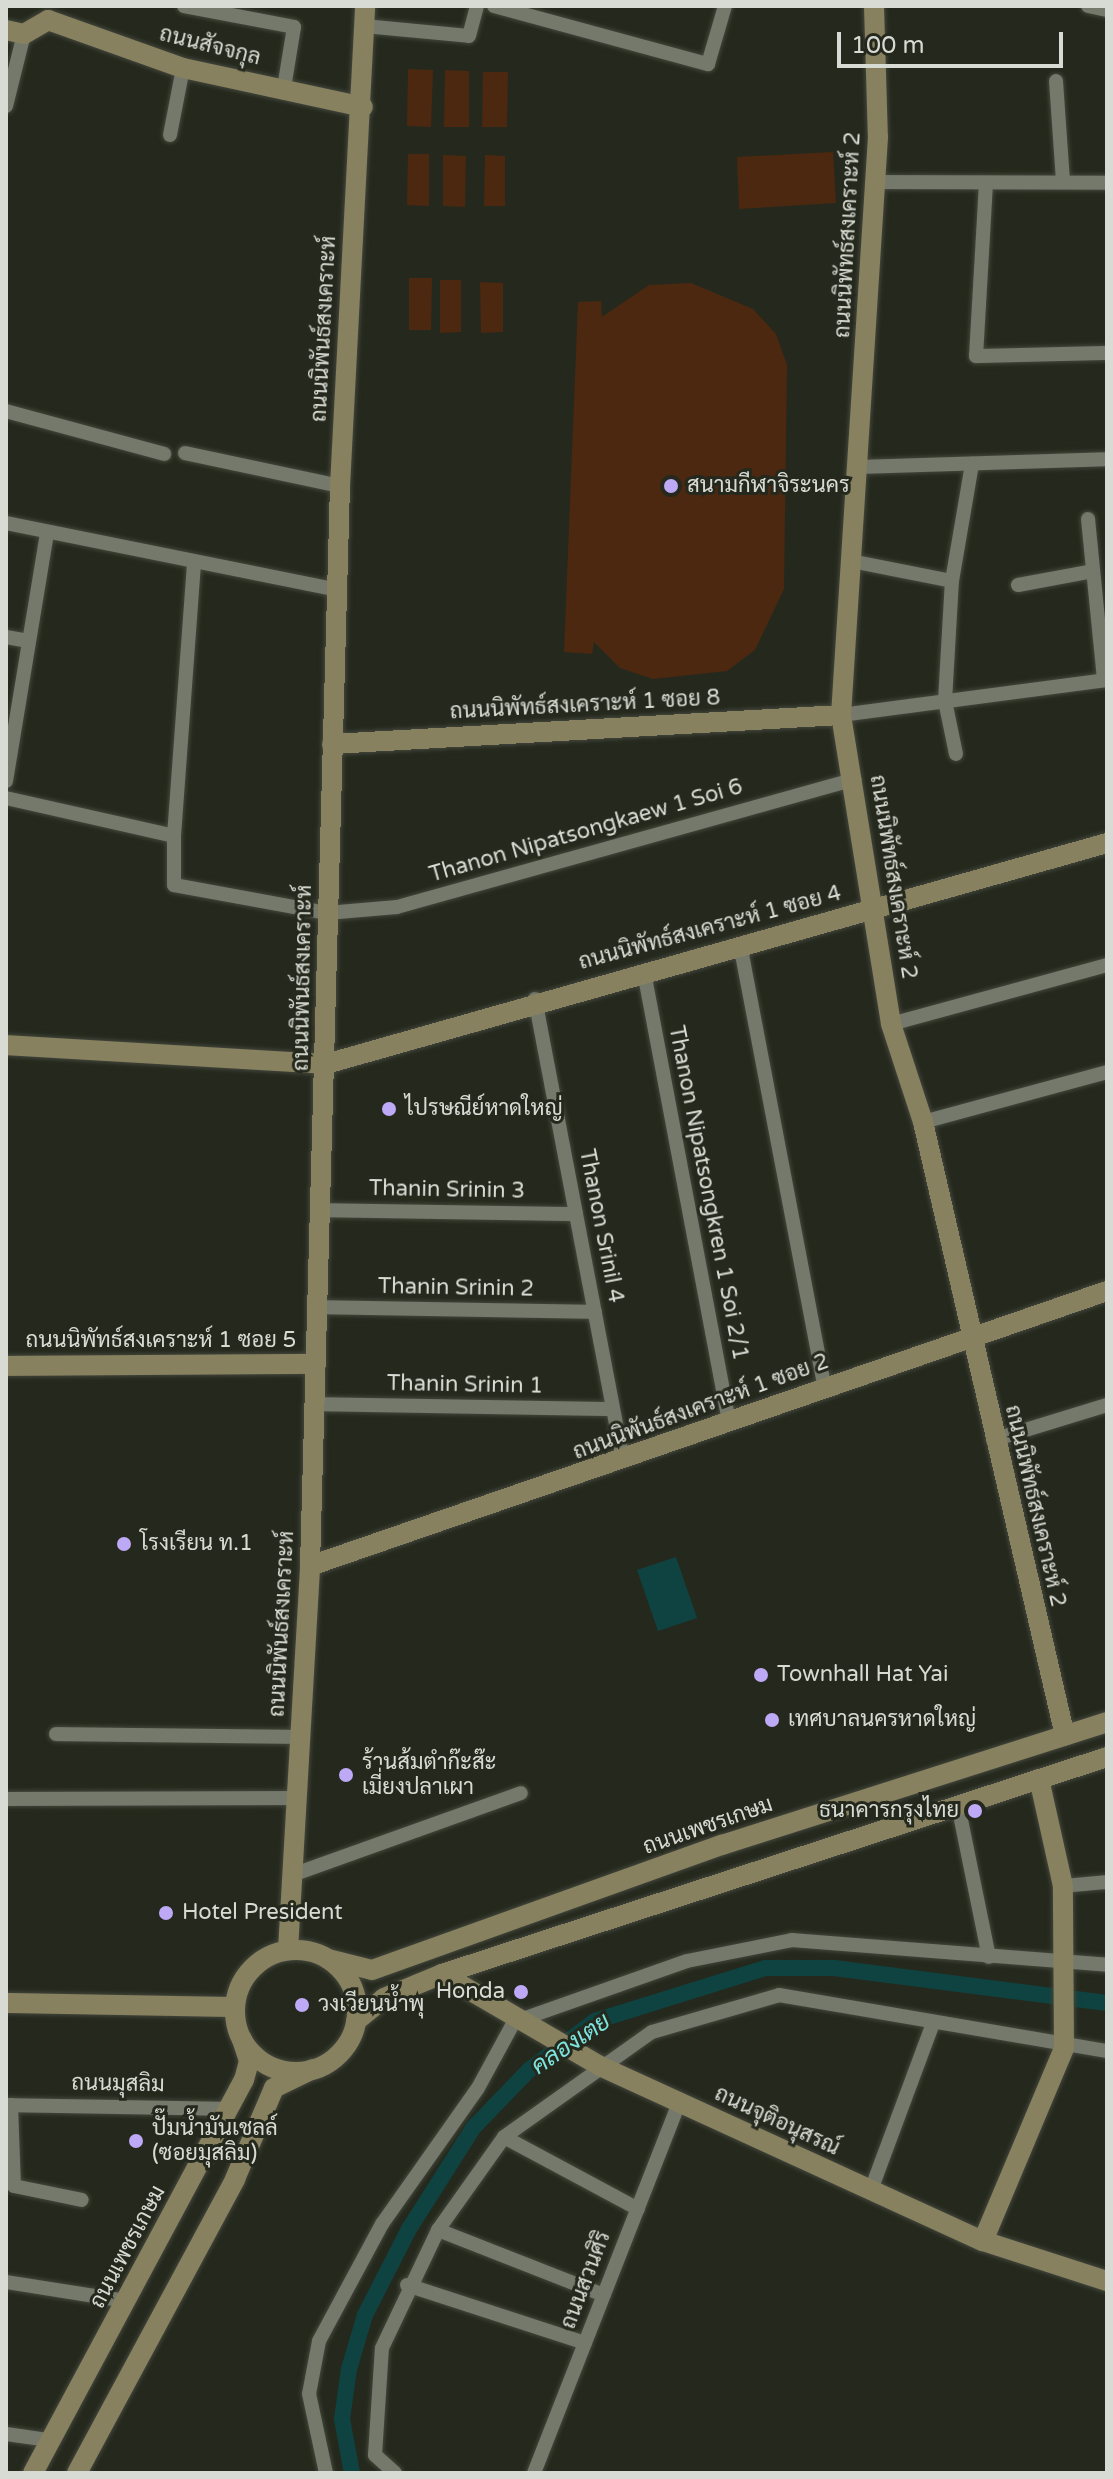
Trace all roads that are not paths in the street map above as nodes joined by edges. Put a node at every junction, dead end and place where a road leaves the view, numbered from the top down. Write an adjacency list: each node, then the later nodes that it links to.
1 (184, 6): 13 (street)
2 (477, 6): 9 (street)
3 (494, 6): 4 (street)
4 (725, 6)
5 (874, 6): 17 (street, ถนนนิพัทธ์สงเคราะห์ 2)
6 (1088, 6): 7 (street)
7 (1107, 10)
8 (49, 13): 10 (street, ถนนสัจจกุล); 11 (street, ถนนสัจจกุล)
9 (365, 16): 15 (street, ถนนนิพันธ์สงเคราะห์)
10 (15, 32): 14 (street)
11 (183, 68): 13 (street, ถนนสัจจกุล); 16 (street)
12 (1056, 81): 18 (street)
13 (284, 88): 15 (street, ถนนสัจจกุล)
14 (6, 106)
15 (363, 107): 28 (street, ถนนนิพันธ์สงเคราะห์)
16 (170, 135)
17 (875, 182): 19 (street); 27 (street, ถนนนิพัทธ์สงเคราะห์ 2)
18 (1063, 182): 19 (street); 20 (street)
19 (986, 183): 21 (street)
20 (1107, 183)
21 (1107, 353)
22 (6, 411): 24 (street)
23 (185, 453): 28 (street)
24 (164, 454)
25 (1107, 459): 26 (street)
26 (972, 464): 27 (street); 35 (street)
27 (857, 467): 32 (street, ถนนนิพัทธ์สงเคราะห์ 2)
28 (340, 486): 37 (street, ถนนนิพันธ์สงเคราะห์)
29 (1088, 519): 34 (street)
30 (6, 523): 31 (street)
31 (47, 532): 33 (street); 39 (street)
32 (851, 561): 35 (street); 42 (street, ถนนนิพัทธ์สงเคราะห์ 2)
33 (194, 564): 37 (street); 49 (street)
34 (1093, 571): 36 (street); 40 (street)
35 (952, 581): 41 (street)
36 (1018, 585)
37 (338, 590): 44 (street, ถนนนิพันธ์สงเคราะห์)
38 (6, 637): 39 (street)
39 (29, 641): 43 (street)
40 (1106, 680): 41 (street)
41 (945, 701): 42 (street); 45 (street)
42 (841, 715): 44 (street, ถนนนิพัทธ์สงเคราะห์ 1 ซอย 8); 46 (street, ถนนนิพัทธ์สงเคราะห์ 2)
43 (10, 737): 47 (street)
44 (332, 744): 52 (street, ถนนนิพันธ์สงเคราะห์)
45 (956, 754)
46 (854, 779): 51 (street, ถนนนิพัทธ์สงเคราะห์ 2); 52 (street, Thanon Nipatsongkaew 1 Soi 6)
47 (6, 781)
48 (6, 798): 49 (street)
49 (174, 836): 52 (street, Thanon Nipatsongkaew 1 Soi 6)
50 (1107, 843): 51 (street, ถนนนิพัทธ์สงเคราะห์ 1 ซอย 4)
51 (877, 907): 53 (street, ถนนนิพัทธ์สงเคราะห์ 1 ซอย 4); 57 (street, ถนนนิพัทธ์สงเคราะห์ 2)
52 (327, 913): 59 (street, ถนนนิพันธ์สงเคราะห์)
53 (740, 944): 55 (street, ถนนนิพัทธ์สงเคราะห์ 1 ซอย 4); 70 (street)
54 (1107, 965): 57 (street)
55 (644, 972): 56 (street, ถนนนิพัทธ์สงเคราะห์ 1 ซอย 4); 74 (street, Thanon Nipatsongkren 1 Soi 2/1)
56 (535, 999): 59 (street, ถนนนิพัทธ์สงเคราะห์ 1 ซอย 4); 63 (street, Thanon Srinil 4)
57 (891, 1024): 61 (street, ถนนนิพัทธ์สงเคราะห์ 2)
58 (6, 1045): 59 (street)
59 (326, 1064): 62 (street, ถนนนิพันธ์สงเคราะห์)
60 (1107, 1072): 61 (street)
61 (923, 1122): 67 (street, ถนนนิพัทธ์สงเคราะห์ 2)
62 (318, 1210): 63 (street, Thanin Srinin 3); 65 (street, ถนนนิพันธ์สงเคราะห์)
63 (576, 1214): 66 (street, Thanon Srinil 4)
64 (1107, 1291): 67 (street, ถนนนิพันธ์สงเคราะห์ 1 ซอย 2)
65 (317, 1307): 66 (street, Thanin Srinin 2); 68 (street, ถนนนิพันธ์สงเคราะห์)
66 (595, 1312): 73 (street, Thanon Srinil 4)
67 (970, 1337): 70 (street, ถนนนิพันธ์สงเคราะห์ 1 ซอย 2); 75 (street, ถนนนิพัทธ์สงเคราะห์ 2)
68 (316, 1364): 69 (street, ถนนนิพัทธ์สงเคราะห์ 1 ซอย 5); 71 (street, ถนนนิพันธ์สงเคราะห์)
69 (6, 1366)
70 (825, 1388): 74 (street, ถนนนิพันธ์สงเคราะห์ 1 ซอย 2)
71 (315, 1404): 73 (street, Thanin Srinin 1); 77 (street, ถนนนิพันธ์สงเคราะห์)
72 (1107, 1405): 75 (street)
73 (613, 1409): 76 (street, Thanon Srinil 4)
74 (729, 1422): 76 (street, ถนนนิพันธ์สงเคราะห์ 1 ซอย 2)
75 (993, 1440): 80 (street, ถนนนิพัทธ์สงเคราะห์ 2)
76 (623, 1460): 77 (street, ถนนนิพันธ์สงเคราะห์ 1 ซอย 2)
77 (310, 1566): 81 (street, ถนนนิพันธ์สงเคราะห์)
78 (1107, 1722): 80 (street, ถนนเพชรเกษม)
79 (56, 1734): 81 (street)
80 (1065, 1736): 88 (street, ถนนเพชรเกษม)
81 (299, 1737): 85 (street, ถนนนิพันธ์สงเคราะห์)
82 (1107, 1757): 83 (street)
83 (1039, 1779): 87 (street); 92 (street)
84 (521, 1793): 89 (street)
85 (294, 1798): 86 (street); 89 (street, ถนนนิพันธ์สงเคราะห์)
86 (6, 1799)
87 (958, 1805): 90 (street); 94 (street)
88 (722, 1845): 90 (street); 95 (street, ถนนเพชรเกษม)
89 (292, 1875): 93 (street, ถนนนิพันธ์สงเคราะห์)
90 (734, 1879): 98 (street)
91 (1107, 1882): 92 (street)
92 (1063, 1886): 96 (street)
93 (288, 1950): 95 (street); 100 (street)
94 (989, 1957): 96 (street); 102 (street)
95 (328, 1959): 101 (street)
96 (1065, 1961): 97 (street); 105 (street)
97 (1107, 1965)
98 (442, 1974): 101 (street); 102 (street, ถนนจุติอนุสรณ์)
99 (6, 2003): 100 (street)
100 (235, 2007): 104 (street)
101 (356, 2021): 108 (street)
102 (514, 2022): 107 (street, ถนนจุติอนุสรณ์); 128 (street)
103 (932, 2026): 105 (street); 107 (street); 113 (street)
104 (242, 2039): 108 (street); 111 (street, ถนนเพชรเกษม)
105 (1064, 2048): 106 (street); 117 (street)
106 (1107, 2051)
107 (600, 2066): 109 (street, ถนนจุติอนุสรณ์); 112 (street)
108 (313, 2069): 127 (street)
109 (679, 2103): 113 (street, ถนนจุติอนุสรณ์); 115 (street, ถนนสวนศิริ)
110 (8, 2105): 111 (street, ถนนมุสลิม); 114 (street)
111 (229, 2109): 122 (street, ถนนเพชรเกษม)
112 (504, 2137): 115 (street); 116 (street)
113 (871, 2190): 117 (street, ถนนจุติอนุสรณ์)
114 (82, 2200)
115 (638, 2209): 121 (street, ถนนสวนศิริ)
116 (438, 2230): 120 (street); 121 (street)
117 (983, 2241): 118 (street, ถนนจุติอนุสรณ์)
118 (1107, 2281)
119 (6, 2282): 122 (street)
120 (407, 2285): 123 (street); 129 (street)
121 (604, 2295): 123 (street, ถนนสวนศิริ)
122 (126, 2301): 125 (street, ถนนเพชรเกษม)
123 (585, 2343): 130 (street, ถนนสวนศิริ)
124 (6, 2434): 125 (street)
125 (48, 2440): 126 (street, ถนนเพชรเกษม)
126 (33, 2473)
127 (77, 2473)
128 (326, 2473)
129 (395, 2473)
130 (534, 2473)

